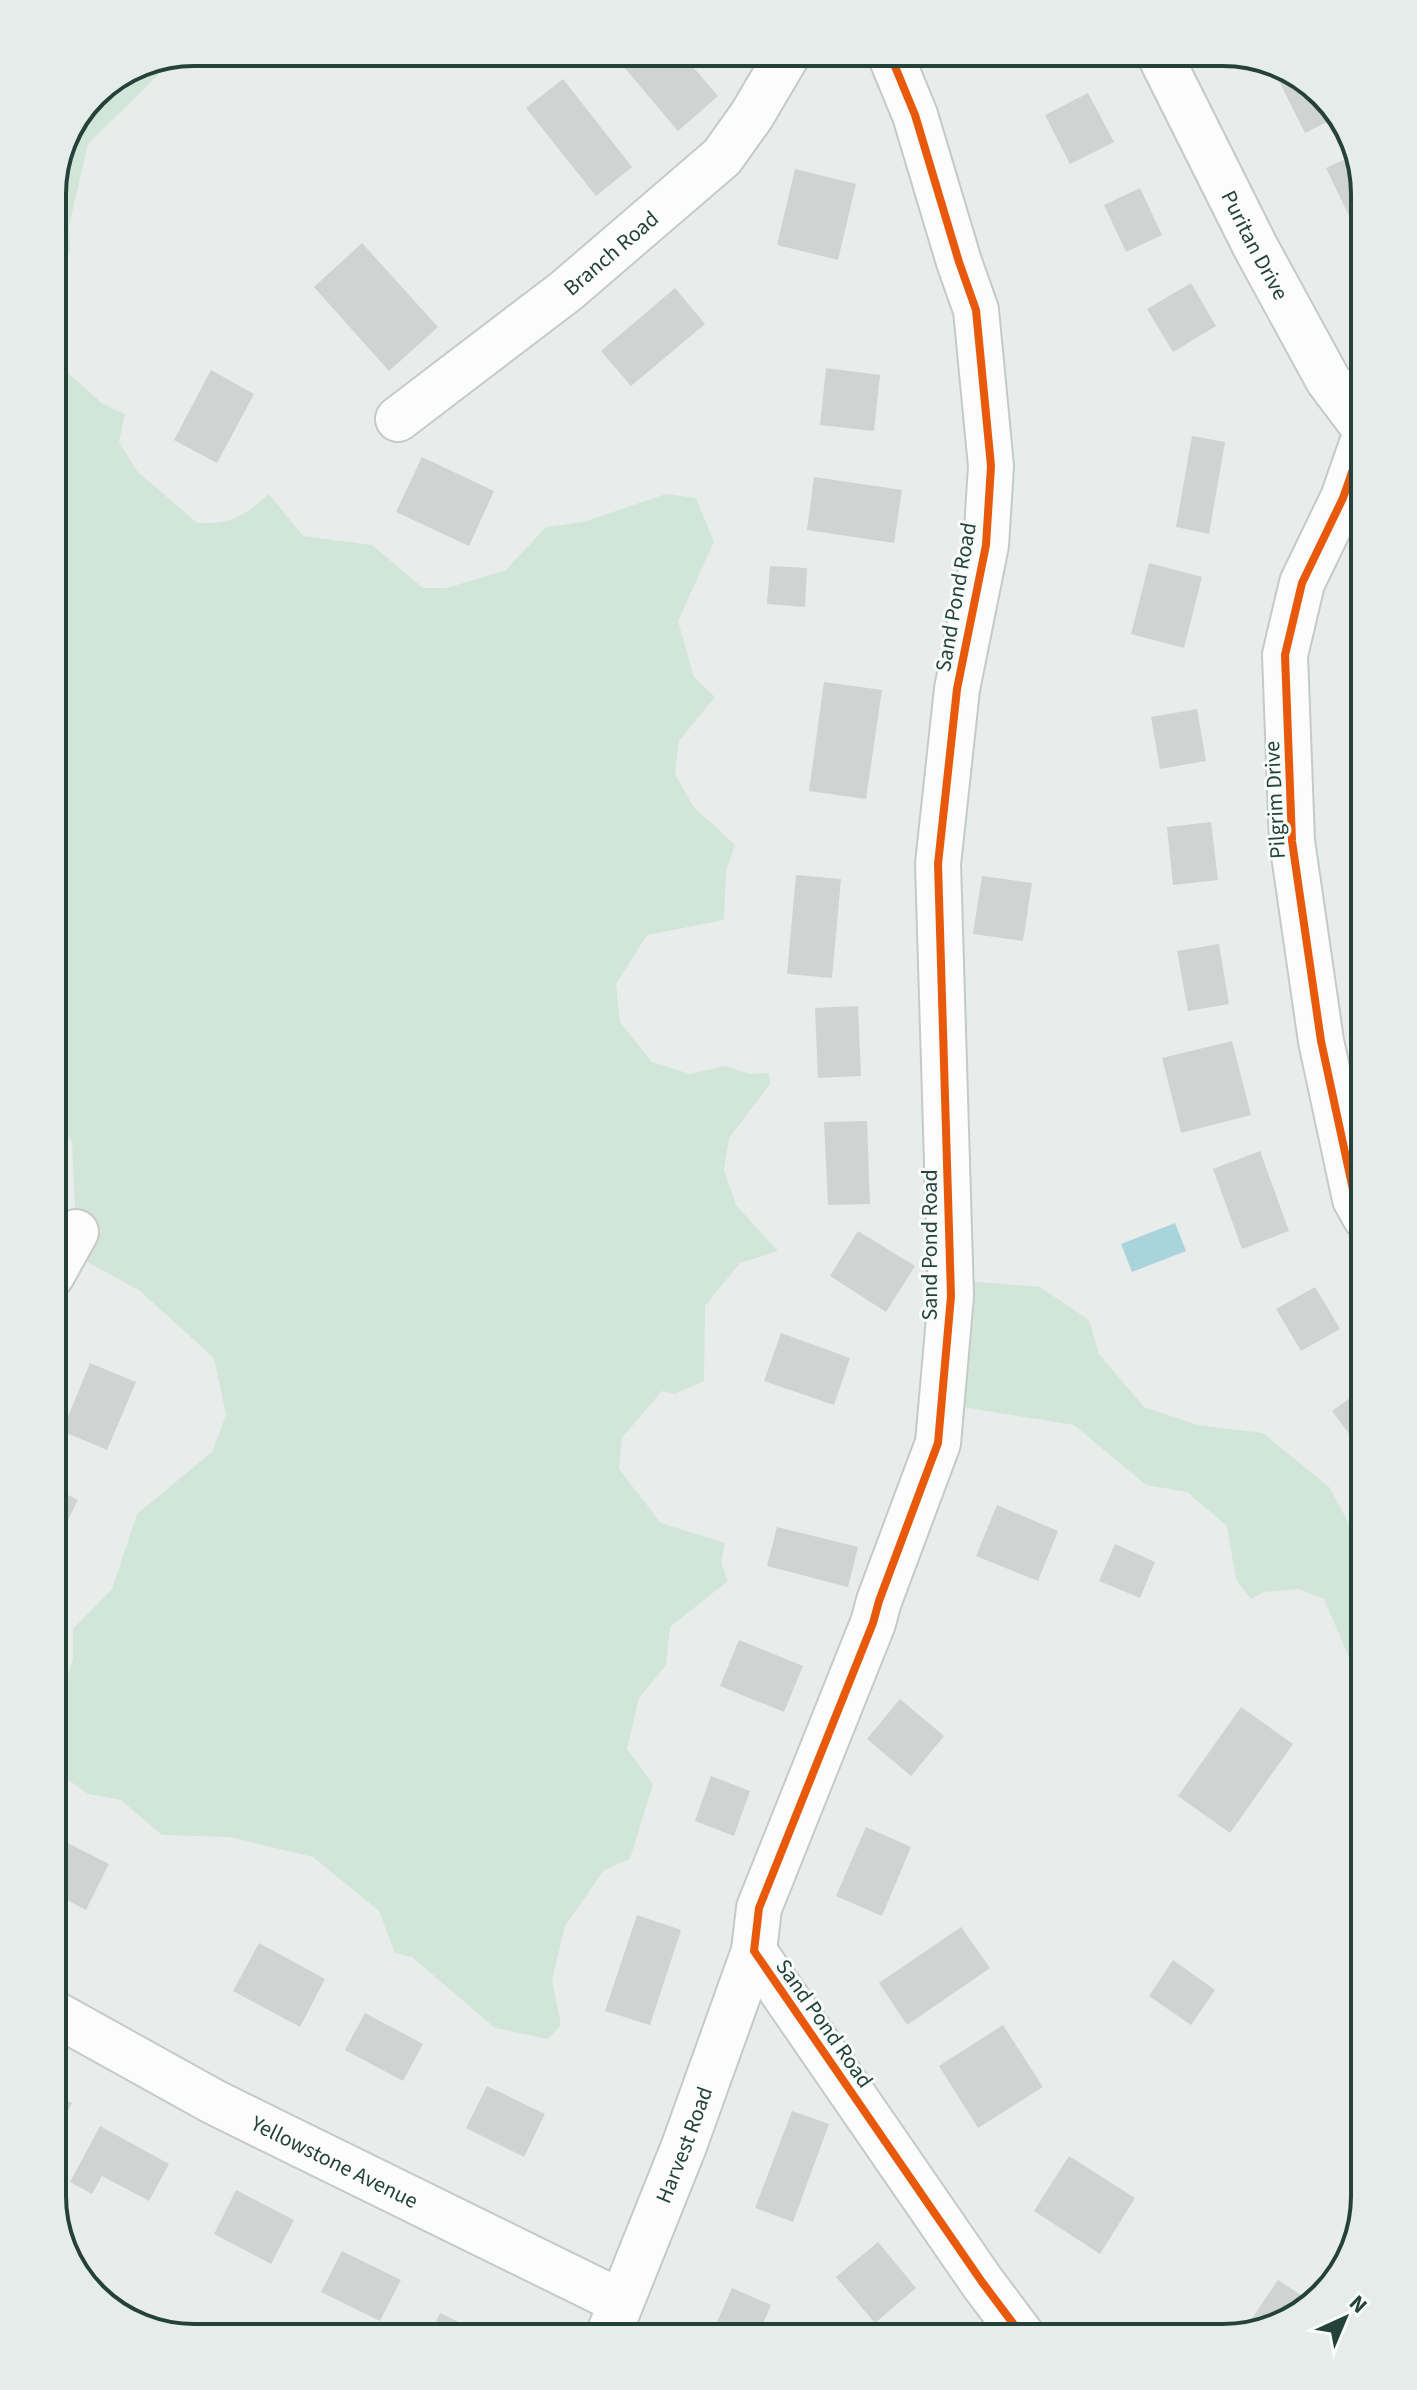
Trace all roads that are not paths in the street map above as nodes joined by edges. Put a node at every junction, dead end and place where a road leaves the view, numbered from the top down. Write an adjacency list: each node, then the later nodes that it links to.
1 (781, 66): 5 (street, Branch Road)
2 (895, 66): 10 (street, Sand Pond Road)
3 (1165, 66): 4 (street, Puritan Drive)
4 (1351, 412)
5 (398, 419)
6 (1351, 474): 7 (street, Pilgrim Drive)
7 (1351, 1180)
8 (76, 1232): 9 (street)
9 (66, 1250)
10 (754, 1951): 12 (street, Harvest Road); 13 (street, Sand Pond Road)
11 (66, 2020): 12 (street, Yellowstone Avenue)
12 (614, 2320)
13 (1020, 2324)

